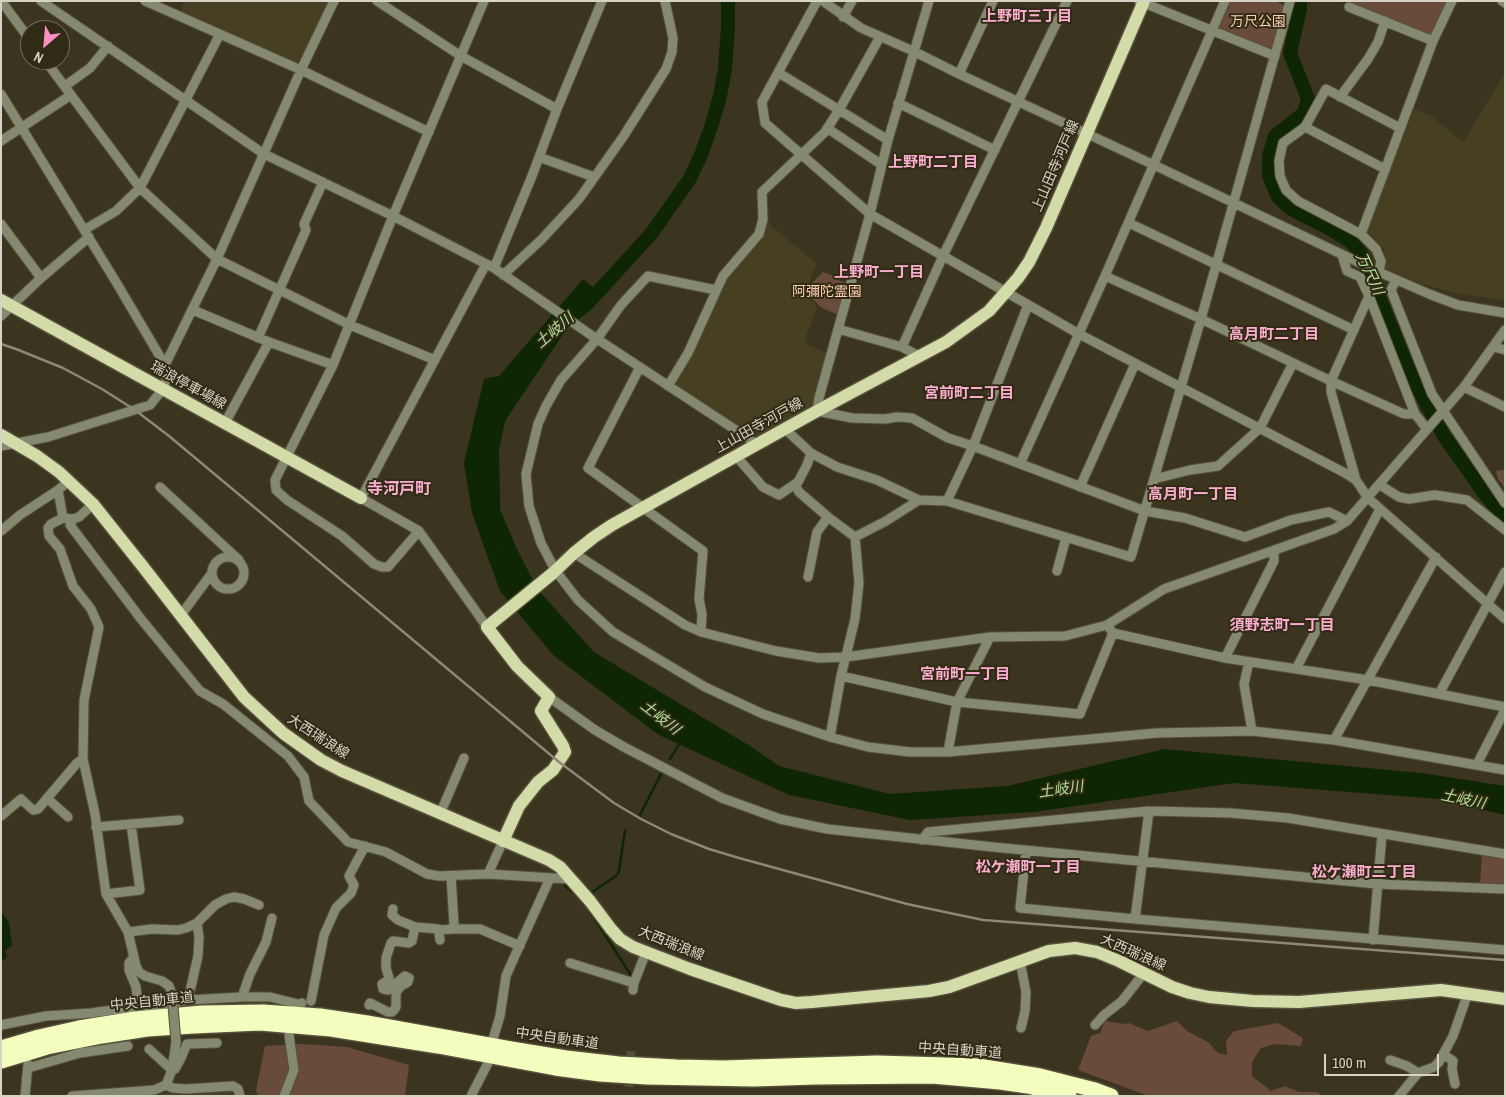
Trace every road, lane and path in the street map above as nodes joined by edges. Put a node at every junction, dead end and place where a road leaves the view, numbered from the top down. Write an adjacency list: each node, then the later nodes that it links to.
1 (145, 1): 24 (street)
2 (334, 1): 32 (street)
3 (377, 1): 29 (street)
4 (484, 1): 29 (street)
5 (602, 1): 42 (street)
6 (665, 1): 59 (street)
7 (817, 1): 33 (street)
8 (823, 1): 20 (street)
9 (852, 1): 20 (street)
10 (929, 1): 28 (street)
11 (993, 1): 34 (street)
12 (1067, 1): 40 (street)
13 (1225, 1): 23 (street)
14 (1290, 1): 30 (street)
15 (1452, 1): 26 (street)
16 (3, 2): 22 (street)
17 (43, 2): 27 (street)
18 (1142, 2): 23 (street); 49 (main road, 上山田寺河戸線)
19 (1349, 7): 21 (street)
20 (844, 17): 25 (street)
21 (1385, 21): 26 (street); 38 (street)
22 (20, 26)
23 (1212, 31): 30 (street); 57 (street)
24 (220, 34): 32 (street); 39 (street)
25 (880, 37): 28 (street); 43 (street)
26 (1433, 42): 47 (street)
27 (108, 46): 35 (street); 39 (street)
28 (913, 51): 34 (street); 41 (street)
29 (461, 56): 42 (street); 48 (street)
30 (1275, 56): 62 (street)
31 (53, 70): 35 (street)
32 (301, 70): 48 (street); 53 (street)
33 (779, 72): 43 (street); 54 (street)
34 (959, 74): 40 (street)
35 (65, 86): 37 (street)
36 (1, 94): 45 (street)
37 (71, 95): 45 (street); 61 (street)
38 (1340, 97): 44 (street); 47 (street)
39 (186, 100): 53 (street); 61 (street)
40 (1018, 102): 49 (street); 52 (street)
41 (898, 104): 50 (street); 52 (street)
42 (556, 109): 55 (street)
43 (839, 110): 46 (street); 50 (street)
44 (1305, 127): 58 (street); 68 (street)
45 (22, 128): 51 (street); 67 (street)
46 (827, 128): 54 (street); 56 (street)
47 (1400, 128): 58 (street)
48 (429, 132): 64 (street)
49 (1086, 133): 57 (street); 81 (main road, 上山田寺河戸線)
50 (888, 140): 56 (street)
51 (1, 141)
52 (994, 150): 70 (street)
53 (264, 154): 60 (street); 71 (street)
54 (802, 155): 63 (street); 80 (street)
55 (539, 157): 59 (street); 73 (street)
56 (882, 165): 63 (street)
57 (1154, 165): 62 (street); 65 (street)
58 (1385, 170): 68 (street)
59 (594, 178): 75 (street)
60 (323, 182): 64 (street); 79 (street)
61 (140, 188): 67 (street); 71 (street)
62 (1234, 203): 69 (street); 72 (street)
63 (870, 214): 70 (street); 90 (street)
64 (393, 216): 73 (street); 89 (street)
65 (1129, 223): 72 (street); 76 (street)
66 (1, 224): 77 (street)
67 (87, 234): 77 (street); 104 (street)
68 (1361, 234): 74 (street)
69 (1342, 255): 74 (street); 82 (street)
70 (943, 256): 81 (street); 97 (street)
71 (217, 259): 79 (street); 85 (street)
72 (1217, 264): 88 (street); 91 (street)
73 (490, 266): 75 (street); 101 (street)
74 (1379, 272): 78 (street)
75 (503, 275): 94 (street)
76 (1105, 276): 88 (street); 93 (street)
77 (41, 278): 83 (street)
78 (1396, 280): 86 (street); 114 (street)
79 (280, 290): 89 (street); 95 (street)
80 (716, 290): 94 (street); 108 (street)
81 (1006, 292): 84 (street); 100 (main road, 上山田寺河戸線)
82 (1369, 296): 91 (street); 115 (street)
83 (7, 303): 87 (street); 111 (main road, 瑞浪停車場線)
84 (1028, 305): 93 (street); 124 (street)
85 (193, 310): 95 (street); 104 (street)
86 (1505, 313)
87 (1, 316)
88 (1201, 319): 102 (street); 110 (street)
89 (350, 324): 101 (street); 105 (street)
90 (838, 329): 97 (street); 113 (street)
91 (1354, 330): 107 (street)
92 (1505, 330): 98 (street)
93 (1079, 334): 103 (street); 128 (street)
94 (594, 337): 106 (street); 160 (street)
95 (258, 338): 96 (street)
96 (269, 342): 105 (street); 116 (street)
97 (902, 347): 100 (street)
98 (1494, 347): 99 (street); 109 (street)
99 (1505, 350)
100 (919, 356): 113 (main road, 上山田寺河戸線)
101 (435, 360): 137 (street)
102 (1293, 363): 107 (street); 117 (street)
103 (1136, 364): 110 (street); 135 (street)
104 (165, 365): 111 (street)
105 (333, 365): 127 (street)
106 (640, 367): 108 (street); 143 (street)
107 (1331, 381): 115 (street); 130 (street)
108 (668, 386): 122 (street)
109 (1464, 387): 112 (street); 114 (street)
110 (1181, 388): 117 (street); 129 (street)
111 (163, 390): 116 (main road, 瑞浪停車場線); 121 (street)
112 (1505, 407)
113 (818, 411): 118 (main road, 上山田寺河戸線); 124 (street)
114 (1443, 411): 119 (street); 141 (street)
115 (1415, 414): 119 (street)
116 (225, 423): 127 (main road, 瑞浪停車場線)
117 (1260, 428): 129 (street); 130 (street)
118 (785, 429): 122 (main road, 上山田寺河戸線); 125 (street)
119 (1428, 429): 133 (street)
120 (1, 435): 121 (main road, 大西瑞浪線)
121 (14, 443): 123 (street); 131 (main road, 大西瑞浪線)
122 (757, 444): 126 (main road, 上山田寺河戸線)
123 (1, 446)
124 (973, 446): 128 (street); 140 (street)
125 (811, 453): 132 (street); 139 (street)
126 (736, 456): 132 (street); 143 (main road, 上山田寺河戸線)
127 (287, 457): 137 (main road, 瑞浪停車場線); 150 (street)
128 (1020, 464): 135 (street)
129 (1154, 479): 145 (street)
130 (1356, 480): 138 (street)
131 (69, 481): 136 (street); 142 (main road, 大西瑞浪線)
132 (795, 485): 147 (street)
133 (1380, 485): 138 (street); 151 (street)
134 (160, 487): 158 (street)
135 (1080, 487): 145 (street)
136 (58, 490): 146 (street); 152 (street)
137 (361, 498): 150 (street)
138 (1368, 498): 144 (street); 149 (street)
139 (919, 500): 140 (street); 153 (street)
140 (947, 501): 154 (street)
141 (1505, 502)
142 (93, 504): 148 (street); 165 (main road, 大西瑞浪線)
143 (644, 507): 156 (main road, 上山田寺河戸線); 169 (street)
144 (1380, 509): 157 (street); 175 (street)
145 (1145, 511): 149 (street); 154 (street)
146 (63, 518): 148 (street); 189 (street)
147 (828, 518): 153 (street); 163 (street)
148 (73, 519): 183 (street)
149 (1348, 521): 155 (street)
150 (419, 530): 168 (street)
151 (1505, 530)
152 (1, 531)
153 (856, 537): 172 (street)
154 (1066, 538): 159 (street)
155 (1274, 550): 167 (street); 173 (street)
156 (574, 553): 160 (main road, 上山田寺河戸線); 169 (street)
157 (1436, 557): 164 (street); 177 (street)
158 (239, 560): 162 (street); 162 (street)
159 (1057, 571)
160 (554, 572): 168 (main road, 上山田寺河戸線); 185 (street)
161 (1505, 572): 164 (street)
162 (212, 573): 165 (street)
163 (808, 577)
164 (1488, 604): 166 (street); 178 (street)
165 (181, 615): 182 (main road, 大西瑞浪線)
166 (1505, 619)
167 (1106, 625): 170 (street); 171 (street)
168 (487, 627): 179 (main road)
169 (701, 632): 172 (street)
170 (1113, 633): 173 (street); 180 (street)
171 (990, 637): 172 (street); 180 (street)
172 (846, 656): 176 (street)
173 (1225, 658): 174 (street)
174 (1249, 662): 175 (street); 184 (street)
175 (1296, 669): 177 (street)
176 (841, 676): 180 (street); 185 (street)
177 (1368, 680): 178 (street); 186 (street)
178 (1439, 694): 181 (street)
179 (549, 697): 201 (main road); 202 (street)
180 (957, 702): 187 (street)
181 (1505, 708): 190 (street)
182 (264, 717): 183 (street); 194 (main road, 大西瑞浪線)
183 (255, 730): 203 (street)
184 (1252, 731): 186 (street); 187 (street)
185 (830, 737): 187 (street)
186 (1334, 740): 190 (street)
187 (948, 752)
188 (464, 758): 194 (street)
189 (83, 759): 192 (street); 199 (street)
190 (1476, 764): 191 (street)
191 (1505, 770)
192 (47, 798): 195 (street); 196 (street)
193 (1149, 811): 200 (street); 202 (street); 206 (street)
194 (440, 814): 201 (main road, 大西瑞浪線)
195 (1, 816)
196 (68, 817)
197 (179, 820): 198 (street)
198 (131, 824): 199 (street); 213 (street)
199 (96, 827): 213 (street)
200 (1382, 834): 205 (street); 211 (street)
201 (503, 840): 207 (street); 210 (main road, 大西瑞浪線)
202 (922, 840): 204 (street)
203 (365, 846): 208 (street); 233 (street)
204 (1026, 851): 206 (street); 217 (street)
205 (1505, 854)
206 (1143, 862): 211 (street); 217 (street)
207 (488, 874): 208 (street); 209 (street)
208 (451, 876): 220 (street)
209 (550, 878): 210 (street); 225 (street)
210 (570, 879): 227 (main road, 大西瑞浪線)
211 (1377, 884): 212 (street); 224 (street)
212 (1505, 889)
213 (106, 894): 222 (street)
214 (259, 905): 218 (street)
215 (393, 909): 219 (street)
216 (272, 918): 233 (street)
217 (1135, 919): 224 (street)
218 (197, 923): 222 (street); 234 (street)
219 (415, 927): 221 (street); 236 (street)
220 (452, 929): 221 (street); 225 (street)
221 (441, 930): 223 (street)
222 (128, 932): 228 (street)
223 (440, 940)
224 (1374, 940): 226 (street)
225 (520, 946): 244 (street)
226 (1505, 950)
227 (646, 952): 229 (main road, 大西瑞浪線); 230 (street)
228 (134, 957): 237 (street); 253 (street, bridge)
229 (1020, 961): 231 (main road, 大西瑞浪線); 241 (street)
230 (570, 963)
231 (1144, 973): 232 (main road, 大西瑞浪線); 240 (street)
232 (1468, 993): 235 (main road, 大西瑞浪線); 249 (street)
233 (242, 997): 234 (street)
234 (188, 1000): 237 (street)
235 (1505, 1000)
236 (369, 1005)
237 (134, 1007): 238 (street)
238 (28, 1019): 239 (street); 242 (street)
239 (1, 1025)
240 (1095, 1025)
241 (1021, 1028)
242 (28, 1030)
243 (289, 1035): 260 (street)
244 (493, 1038)
245 (216, 1043): 253 (street)
246 (128, 1046): 257 (street)
247 (1, 1048): 263 (highway, 中央自動車道)
248 (148, 1049): 253 (street)
249 (1443, 1054): 254 (street); 255 (street)
250 (1, 1060): 262 (highway, 中央自動車道)
251 (1390, 1060): 254 (street)
252 (488, 1063): 261 (street)
253 (172, 1070): 256 (street)
254 (1418, 1073): 264 (street)
255 (1455, 1084)
256 (166, 1085): 258 (street); 259 (street)
257 (25, 1096)
258 (72, 1096)
259 (240, 1096)
260 (284, 1096)
261 (471, 1096)
262 (1069, 1096)
263 (1111, 1096)
264 (1399, 1096)

